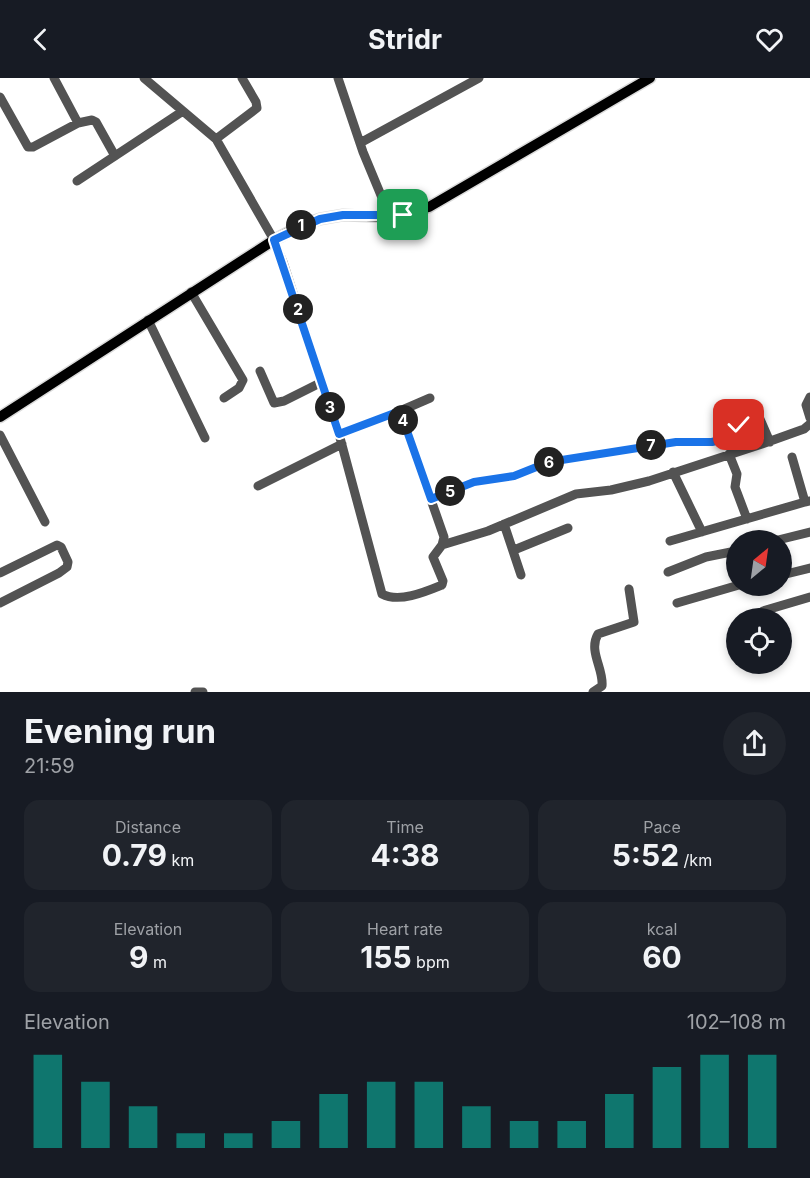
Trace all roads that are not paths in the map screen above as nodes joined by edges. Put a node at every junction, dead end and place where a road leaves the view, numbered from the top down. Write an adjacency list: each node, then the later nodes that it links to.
1 (54, 78): 9 (street)
2 (144, 78): 8 (street)
3 (242, 78): 10 (street)
4 (338, 78): 11 (street)
5 (479, 78): 11 (street)
6 (650, 78): 14 (main road)
7 (0, 97): 9 (street)
8 (183, 111): 10 (street); 12 (street)
9 (78, 123): 12 (street)
10 (216, 139): 15 (street)
11 (360, 143): 14 (street)
12 (115, 156): 13 (street)
13 (77, 181)
14 (390, 217): 15 (main road)
15 (274, 240): 16 (main road); 19 (street)
16 (191, 292): 17 (main road); 21 (street)
17 (148, 320): 24 (main road); 29 (street)
18 (260, 371): 19 (street)
19 (322, 382): 27 (street)
20 (810, 397): 25 (street)
21 (224, 398)
22 (430, 398): 23 (street)
23 (400, 411): 27 (street); 36 (street)
24 (0, 417)
25 (810, 418)
26 (810, 424): 30 (street)
27 (339, 434): 31 (street)
28 (0, 435): 39 (street)
29 (206, 438)
30 (770, 441): 32 (street); 36 (street)
31 (342, 444): 35 (street); 46 (street)
32 (729, 454): 34 (street); 38 (street)
33 (792, 457): 37 (street)
34 (673, 472): 40 (street); 42 (street)
35 (258, 486)
36 (431, 499): 46 (street)
37 (808, 502): 38 (street)
38 (747, 519): 42 (street)
39 (45, 522)
40 (504, 524): 46 (street); 47 (street)
41 (568, 528): 47 (street)
42 (702, 532): 45 (street)
43 (810, 532): 44 (street)
44 (792, 536)
45 (670, 541)
46 (442, 545)
47 (514, 550): 53 (street)
48 (726, 553): 50 (street)
49 (810, 568): 51 (street)
50 (668, 572)
51 (792, 572)
52 (0, 573): 57 (street)
53 (521, 575)
54 (629, 589): 62 (street)
55 (726, 589): 58 (street)
56 (810, 597): 59 (street)
57 (0, 603)
58 (677, 603)
59 (770, 608)
60 (195, 692): 61 (street)
61 (202, 692)
62 (593, 692)

